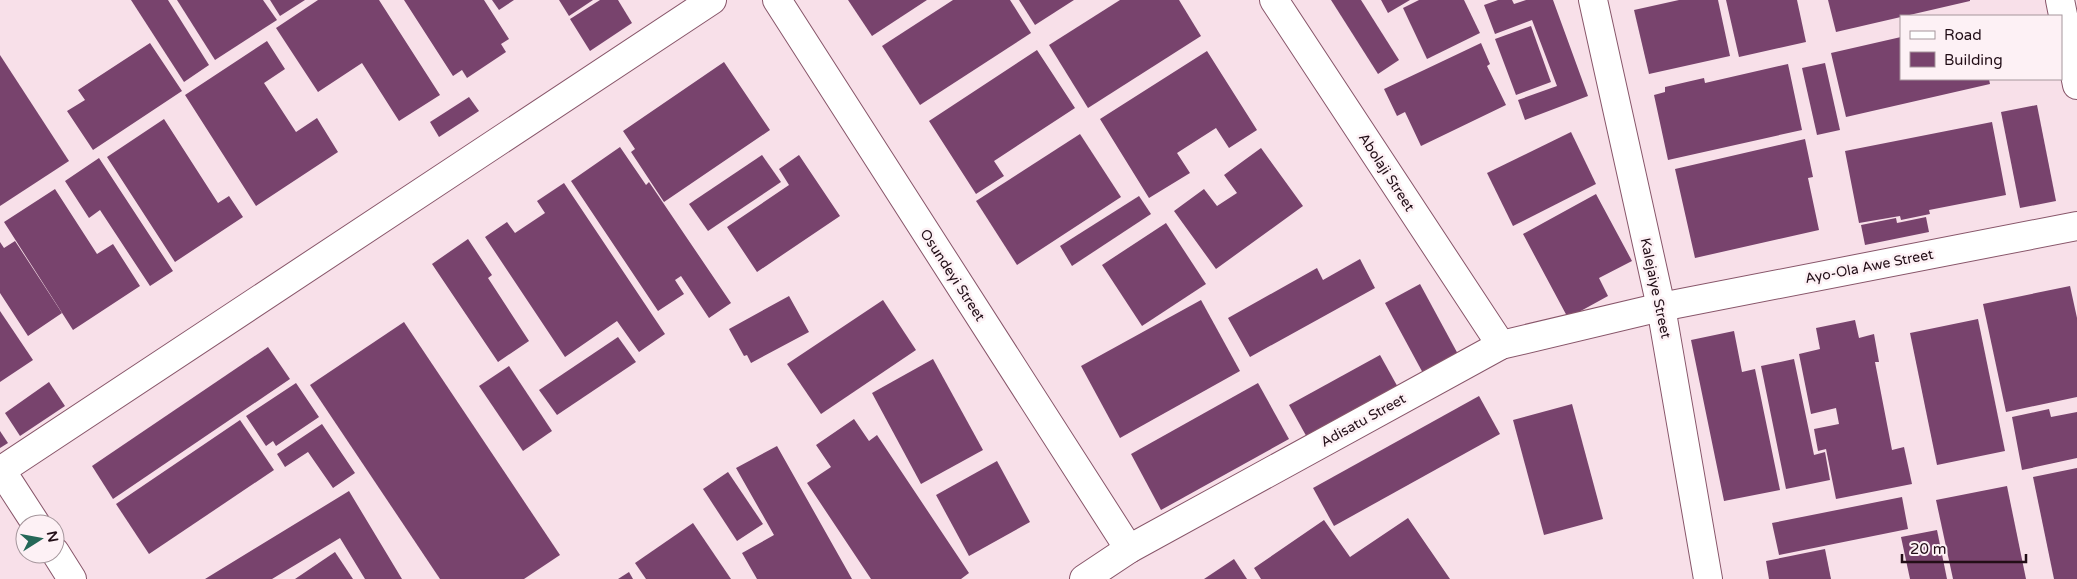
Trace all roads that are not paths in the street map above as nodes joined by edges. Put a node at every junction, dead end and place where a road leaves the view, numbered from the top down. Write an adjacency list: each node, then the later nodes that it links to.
1 (712, 0): 10 (street)
2 (777, 0): 12 (street, Osundeyi Street)
3 (1274, 0): 9 (street, Abolaji Street)
4 (1593, 0): 8 (street, Kalejaiye Street)
5 (2060, 0): 6 (street)
6 (2077, 85)
7 (2077, 226): 8 (street, Ayo-Ola Awe Street)
8 (1660, 307): 9 (street, Adisatu Street); 16 (street, Kalejaiye Street)
9 (1501, 345): 12 (street, Adisatu Street)
10 (1, 471): 11 (street)
11 (29, 514)
12 (1129, 549): 15 (street, Adisatu Street)
13 (63, 564): 14 (street)
14 (72, 579)
15 (1084, 579)
16 (1708, 579)

